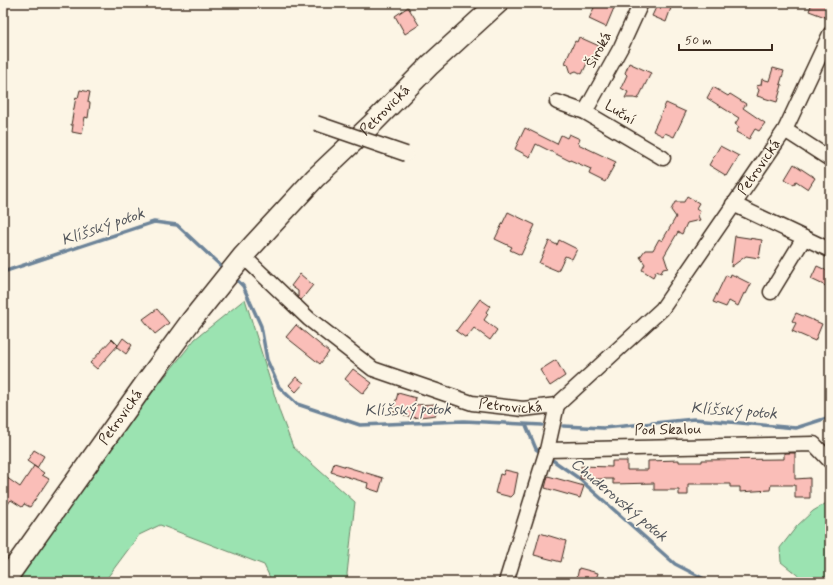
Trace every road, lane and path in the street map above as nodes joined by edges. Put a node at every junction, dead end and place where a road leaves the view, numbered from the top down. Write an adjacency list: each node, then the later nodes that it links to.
1 (498, 3): 14 (main road, Petrovická)
2 (641, 3): 5 (street, Široká)
3 (830, 34): 7 (street, Petrovická)
4 (557, 102): 5 (street, Luční)
5 (585, 112): 9 (street, Luční)
6 (316, 123): 8 (street, bridge)
7 (785, 130): 10 (street, Petrovická); 11 (street, Petrovická)
8 (406, 154)
9 (663, 158)
10 (830, 159)
11 (734, 204): 12 (street, Petrovická); 16 (street, Petrovická)
12 (804, 238): 13 (street, Petrovická); 15 (street)
13 (830, 250)
14 (243, 256): 16 (street, Petrovická); 19 (main road, Petrovická)
15 (771, 292)
16 (556, 405): 17 (street)
17 (546, 455): 18 (street, Pod Skalou); 20 (street)
18 (830, 462)
19 (4, 582)
20 (506, 582)

